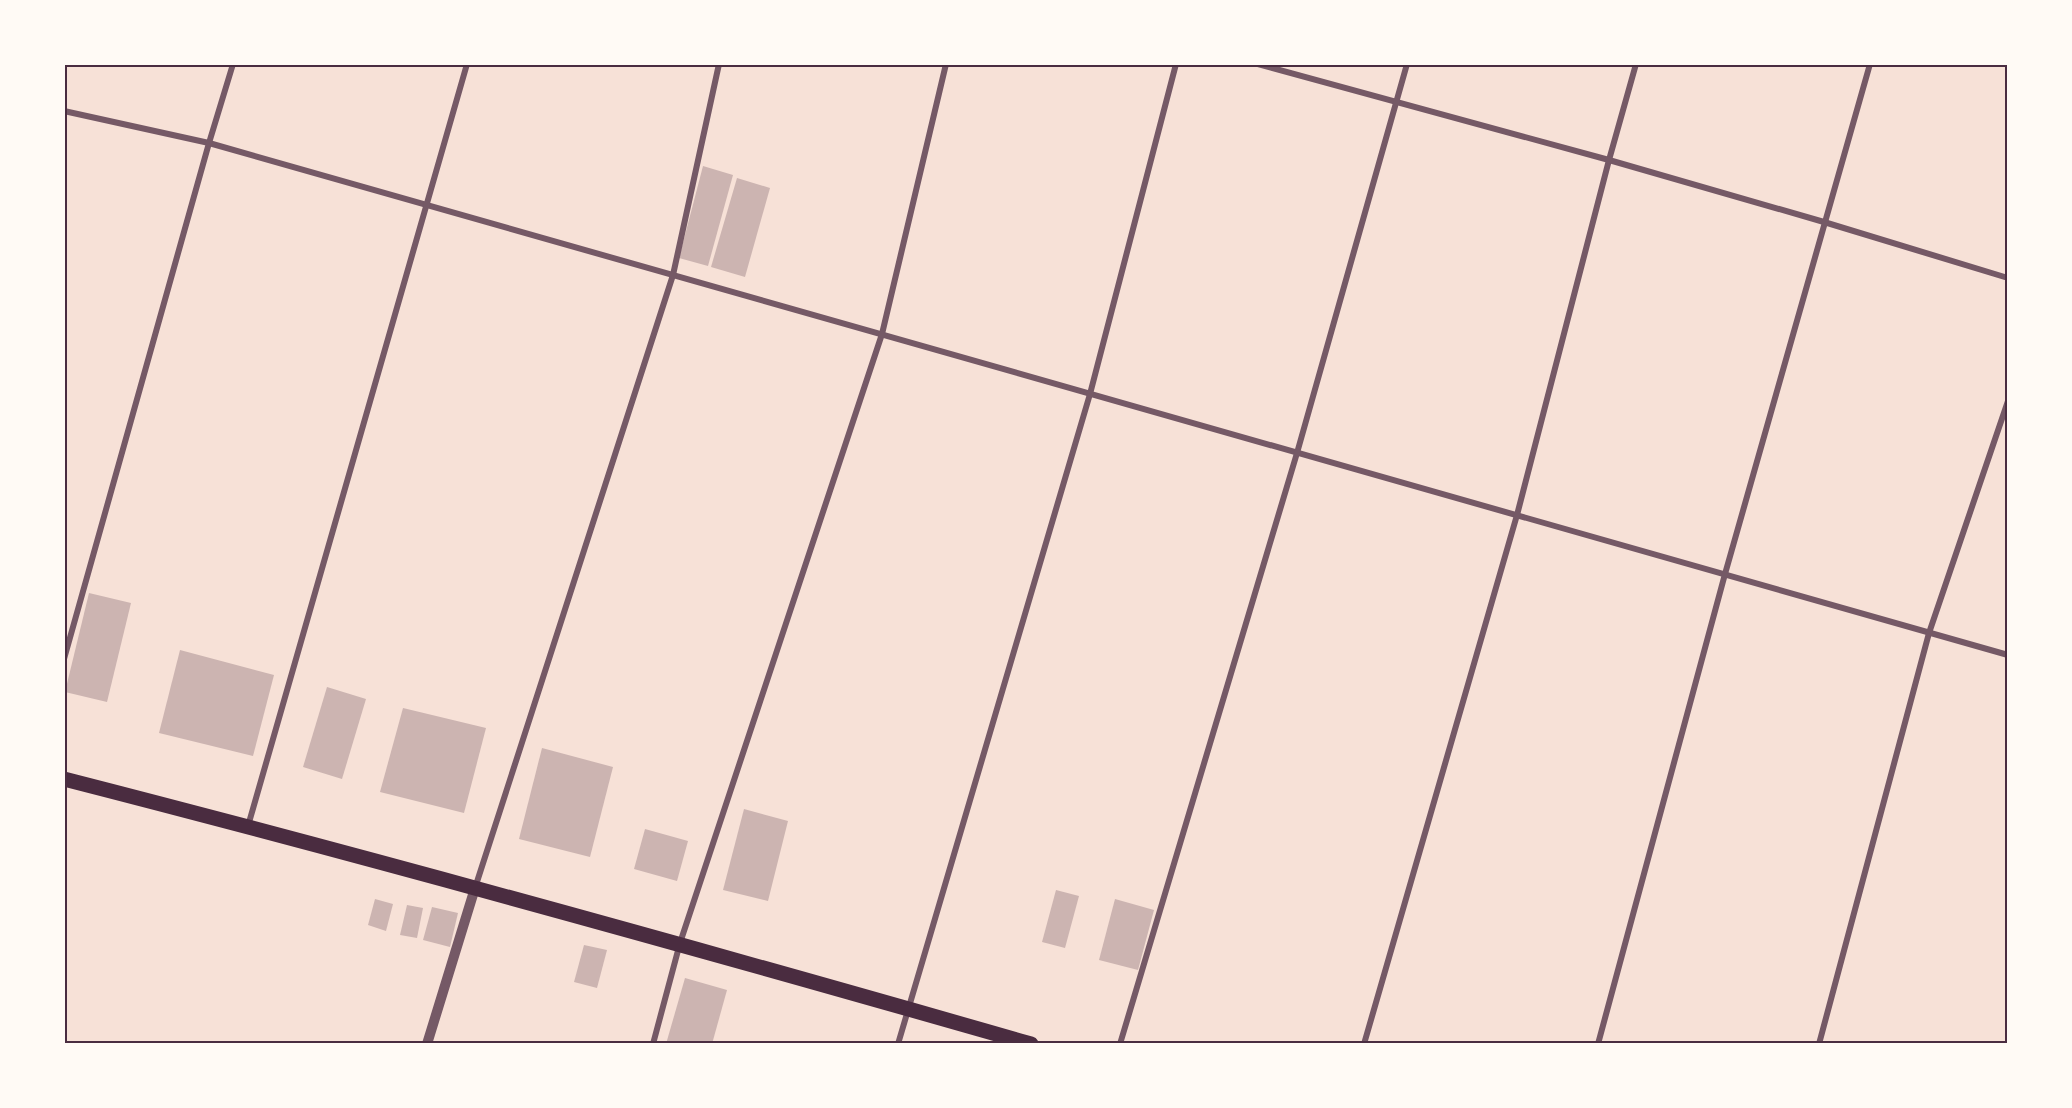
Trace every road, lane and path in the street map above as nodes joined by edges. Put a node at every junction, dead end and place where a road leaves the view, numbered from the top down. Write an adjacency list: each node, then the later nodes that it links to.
1 (233, 64): 12 (street)
2 (467, 64): 14 (street)
3 (719, 64): 16 (street)
4 (946, 64): 18 (street)
5 (1176, 64): 19 (street)
6 (1258, 64): 10 (street)
7 (1407, 64): 10 (street)
8 (1636, 64): 13 (street)
9 (1870, 64): 15 (street)
10 (1395, 103): 13 (street); 21 (street)
11 (64, 111): 12 (street)
12 (210, 143): 14 (street); 26 (street)
13 (1609, 160): 15 (street); 22 (street)
14 (426, 205): 16 (street); 28 (street)
15 (1824, 222): 17 (street); 23 (street)
16 (673, 274): 18 (street); 29 (street)
17 (2007, 278)
18 (882, 334): 19 (street); 30 (street)
19 (1090, 394): 21 (street); 31 (street)
20 (2007, 401): 24 (street)
21 (1297, 453): 22 (street); 36 (street)
22 (1517, 515): 23 (street); 37 (street)
23 (1725, 574): 24 (street); 38 (street)
24 (1929, 633): 25 (street); 39 (street)
25 (2007, 655)
26 (64, 659)
27 (64, 779): 28 (main road)
28 (248, 826): 29 (main road)
29 (475, 888): 30 (main road); 32 (street)
30 (680, 943): 31 (main road); 33 (street)
31 (908, 1008): 34 (street); 35 (main road)
32 (427, 1044)
33 (653, 1044)
34 (898, 1044)
35 (1031, 1044)
36 (1120, 1044)
37 (1365, 1044)
38 (1598, 1044)
39 (1820, 1044)

